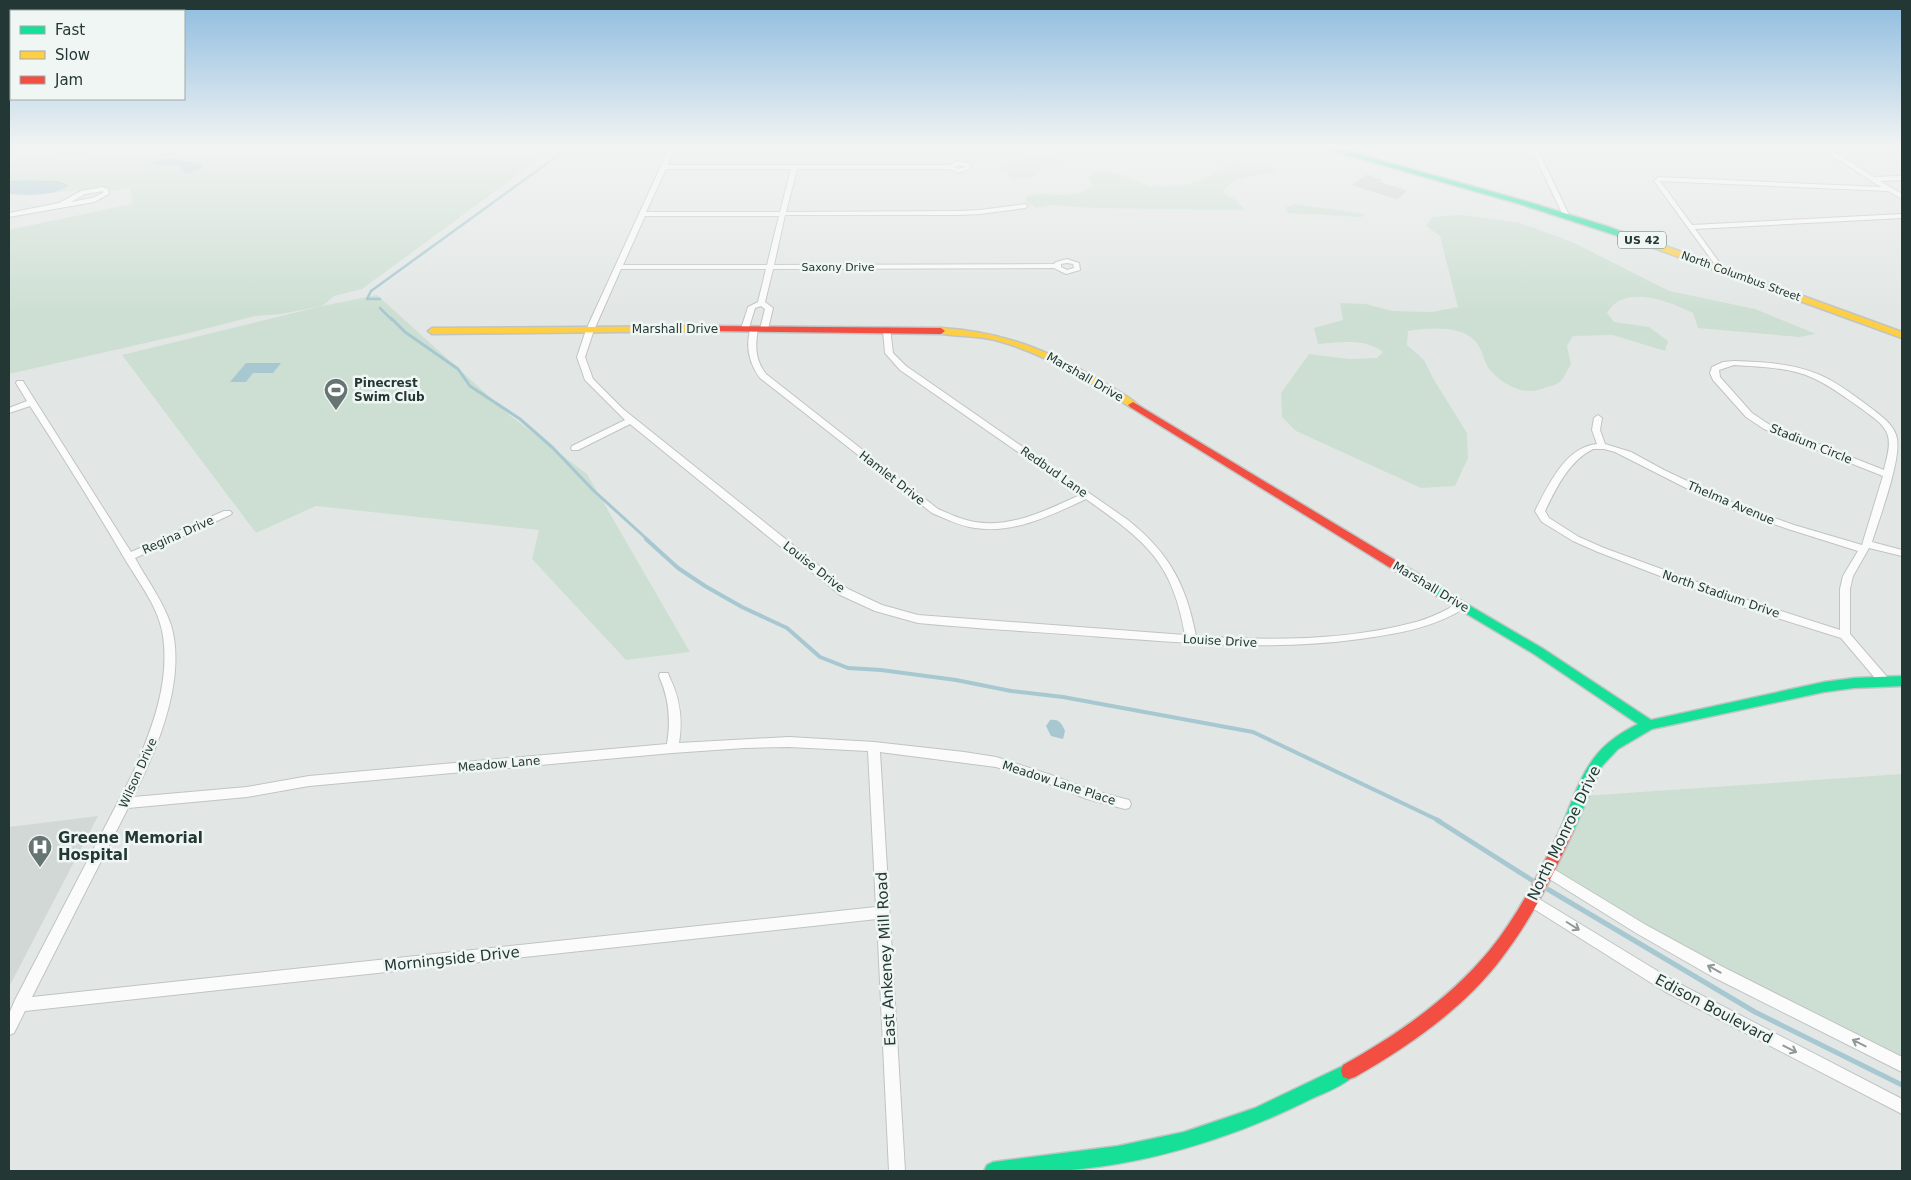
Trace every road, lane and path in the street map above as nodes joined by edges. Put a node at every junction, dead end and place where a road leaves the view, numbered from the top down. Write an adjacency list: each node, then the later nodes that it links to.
1 (69, 201): 8 (street)
2 (87, 201): 8 (street)
3 (649, 201): 11 (street, Louise Drive)
4 (786, 201): 10 (street, Hamlet Drive)
5 (1516, 201): 12 (street, North Columbus Street / US 42)
6 (1559, 201): 12 (street)
7 (1672, 201): 15 (street)
8 (61, 205): 13 (street)
9 (1025, 206): 10 (street)
10 (783, 213): 11 (street); 18 (street, Hamlet Drive)
11 (643, 214): 17 (street, Louise Drive)
12 (1566, 215): 19 (street, North Columbus Street / US 42)
13 (9, 216)
14 (1902, 216): 15 (street)
15 (1691, 227): 19 (street)
16 (1056, 266): 18 (street, Saxony Drive)
17 (619, 267): 18 (street, Saxony Drive); 23 (street, Louise Drive)
18 (770, 267): 20 (street, Hamlet Drive)
19 (1721, 269): 25 (street, North Columbus Street / US 42)
20 (761, 303): 21 (street, Hamlet Drive); 21 (street, Hamlet Drive)
21 (754, 329): 23 (street, Marshall Drive); 24 (street, Marshall Drive); 34 (street, Hamlet Drive)
22 (432, 330): 23 (street, Marshall Drive)
23 (590, 330): 30 (street, Louise Drive)
24 (887, 330): 34 (street, Redbud Lane); 39 (street, Marshall Drive)
25 (1902, 335)
26 (20, 383): 27 (street, Wilson Drive)
27 (32, 402): 28 (street); 38 (street, Wilson Drive)
28 (9, 411)
29 (1598, 418): 31 (street)
30 (631, 420): 32 (street); 41 (street, Louise Drive)
31 (1602, 447): 36 (street, Thelma Avenue); 40 (street, North Stadium Drive)
32 (575, 448)
33 (1888, 475): 33 (street, Stadium Circle); 36 (street)
34 (1087, 495): 41 (street, Redbud Lane)
35 (226, 513): 38 (street, Regina Drive)
36 (1865, 546): 37 (street, Thelma Avenue); 40 (street)
37 (1902, 554)
38 (129, 557): 48 (street, Wilson Drive)
39 (1461, 605): 41 (street, Louise Drive); 45 (street, Marshall Drive)
40 (1844, 635): 43 (street)
41 (1191, 640)
42 (664, 676): 47 (street)
43 (1884, 681): 44 (street, North Monroe Drive); 45 (street, North Monroe Drive)
44 (1902, 681)
45 (1649, 725): 50 (street, North Monroe Drive)
46 (874, 747): 47 (street, Meadow Lane); 49 (street, Meadow Lane Place); 52 (street, East Ankeney Mill Road)
47 (672, 748): 48 (street, Meadow Lane)
48 (125, 803): 53 (street, Wilson Drive)
49 (1125, 804)
50 (1545, 874): 51 (street, North Monroe Drive); 55 (street, one-way to 50)
51 (1532, 898): 56 (street, Edison Boulevard, one-way to 56); 58 (street, North Monroe Drive)
52 (883, 912): 53 (street, Morningside Drive); 57 (street, East Ankeney Mill Road)
53 (20, 1005): 54 (street, Wilson Drive)
54 (9, 1028)
55 (1902, 1065)
56 (1902, 1108)
57 (897, 1171)
58 (993, 1171)

